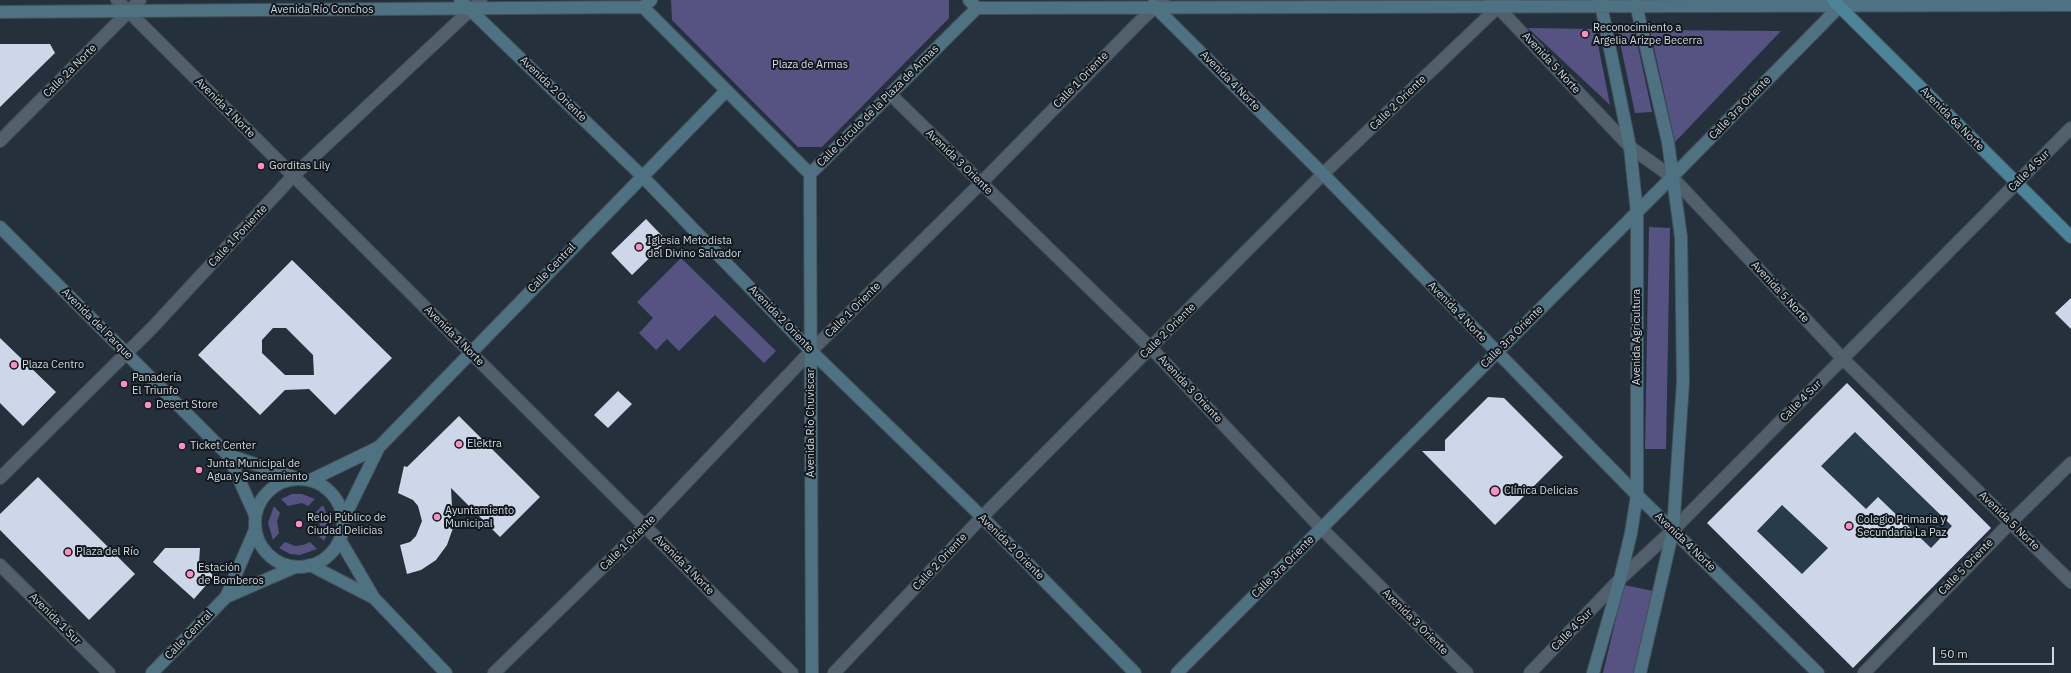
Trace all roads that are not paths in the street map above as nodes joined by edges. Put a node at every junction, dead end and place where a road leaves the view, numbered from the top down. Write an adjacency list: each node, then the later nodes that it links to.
1 (117, 0): 16 (street, Avenida 1 Norte)
2 (140, 0): 16 (street, Calle 2a Norte)
3 (460, 0): 14 (main road, Avenida 2 Oriente)
4 (481, 0): 14 (street, Calle 1 Poniente)
5 (1512, 0): 8 (street, Calle 2 Oriente)
6 (1156, 2): 8 (main road); 12 (main road); 23 (main road, Avenida 4 Norte); 27 (street, Calle 1 Oriente)
7 (1839, 2): 10 (main road); 13 (main road); 26 (main road, Calle 3ra Oriente); 28 (main road, Avenida 6a Norte)
8 (1495, 3): 9 (main road); 21 (street, Avenida 5 Norte); 23 (street, Calle 2 Oriente)
9 (1601, 3): 10 (main road); 21 (main road, Avenida Agricultura)
10 (1636, 3): 26 (main road)
11 (647, 4): 14 (main road, Avenida Río Conchos); 17 (main road, Calle Círculo de la Plaza de Armas)
12 (973, 4): 18 (main road, Calle Círculo de la Plaza de Armas)
13 (2071, 5)
14 (471, 10): 16 (main road, Avenida Río Conchos); 24 (street, Calle 1 Poniente); 25 (main road, Avenida 2 Oriente)
15 (0, 12): 16 (main road, Avenida Río Conchos)
16 (129, 12): 20 (street, Calle 2a Norte); 24 (street, Avenida 1 Norte)
17 (726, 91): 22 (main road, Calle Círculo de la Plaza de Armas); 25 (main road, Calle Central)
18 (890, 94): 22 (main road, Calle Círculo de la Plaza de Armas); 27 (street, Avenida 3 Oriente)
19 (2071, 128): 28 (street, Calle 4 Sur)
20 (0, 141)
21 (1630, 146): 26 (street, Avenida 5 Norte); 29 (main road, Avenida Agricultura)
22 (810, 174): 33 (main road, Avenida Río Chuviscar)
23 (1323, 174): 32 (street, Calle 2 Oriente); 35 (main road, Avenida 4 Norte)
24 (293, 176): 34 (street, Avenida 1 Norte); 36 (street, Calle 1 Poniente)
25 (642, 176): 33 (main road, Avenida 2 Oriente); 34 (main road, Calle Central)
26 (1672, 177): 29 (main road, Calle 3ra Oriente); 37 (street, Avenida 5 Norte); 52 (main road)
27 (981, 183): 32 (street, Avenida 3 Oriente); 33 (street, Calle 1 Oriente)
28 (2017, 183): 31 (main road, Avenida 6a Norte); 37 (street, Calle 4 Sur)
29 (1637, 213): 35 (main road, Calle 3ra Oriente); 44 (main road, Avenida Agricultura)
30 (0, 227): 36 (main road, Avenida del Parque)
31 (2071, 237)
32 (1150, 348): 46 (street, Calle 2 Oriente); 50 (street, Avenida 3 Oriente)
33 (811, 351): 46 (main road, Avenida 2 Oriente); 49 (street, Calle 1 Oriente); 66 (main road, Avenida Río Chuviscar)
34 (470, 352): 38 (main road, Calle Central); 49 (street, Avenida 1 Norte)
35 (1497, 352): 44 (main road, Avenida 4 Norte); 50 (main road, Calle 3ra Oriente)
36 (127, 354): 39 (main road, Avenida del Parque); 41 (street, Calle 1 Poniente)
37 (1843, 359): 48 (street, Avenida 5 Norte); 52 (street, Calle 4 Sur)
38 (379, 447): 43 (main road); 47 (main road)
39 (228, 455): 42 (main road); 45 (main road)
40 (2071, 464): 48 (street, Calle 5 Oriente)
41 (0, 478)
42 (297, 478): 43 (main road); 45 (main road)
43 (311, 480): 47 (main road)
44 (1637, 495): 52 (main road, Avenida 4 Norte); 57 (main road, Avenida Agricultura)
45 (255, 516): 51 (main road)
46 (982, 517): 67 (street, Calle 2 Oriente); 68 (main road, Avenida 2 Oriente)
47 (343, 520): 53 (main road)
48 (2010, 523): 58 (street, Avenida 5 Norte); 75 (street, Calle 5 Oriente)
49 (645, 526): 64 (street, Calle 1 Oriente); 65 (street, Avenida 1 Norte)
50 (1321, 528): 69 (main road, Calle 3ra Oriente); 70 (street, Avenida 3 Oriente)
51 (255, 530): 56 (main road); 59 (main road)
52 (1673, 530): 57 (street, Calle 4 Sur); 73 (main road); 74 (main road, Avenida 4 Norte)
53 (340, 540): 55 (main road); 60 (main road)
54 (0, 565): 61 (street, Avenida 1 Sur)
55 (310, 566): 56 (main road); 60 (main road)
56 (295, 567): 59 (main road)
57 (1620, 579): 71 (street, Calle 4 Sur); 72 (main road, Avenida Agricultura)
58 (2071, 582)
59 (226, 597): 62 (main road, Calle Central)
60 (374, 598): 63 (main road)
61 (109, 673)
62 (152, 673)
63 (446, 673)
64 (494, 673)
65 (792, 673)
66 (812, 673)
67 (834, 673)
68 (1135, 673)
69 (1176, 673)
70 (1467, 673)
71 (1530, 673)
72 (1593, 673)
73 (1640, 673)
74 (1818, 673)
75 (1864, 673)

